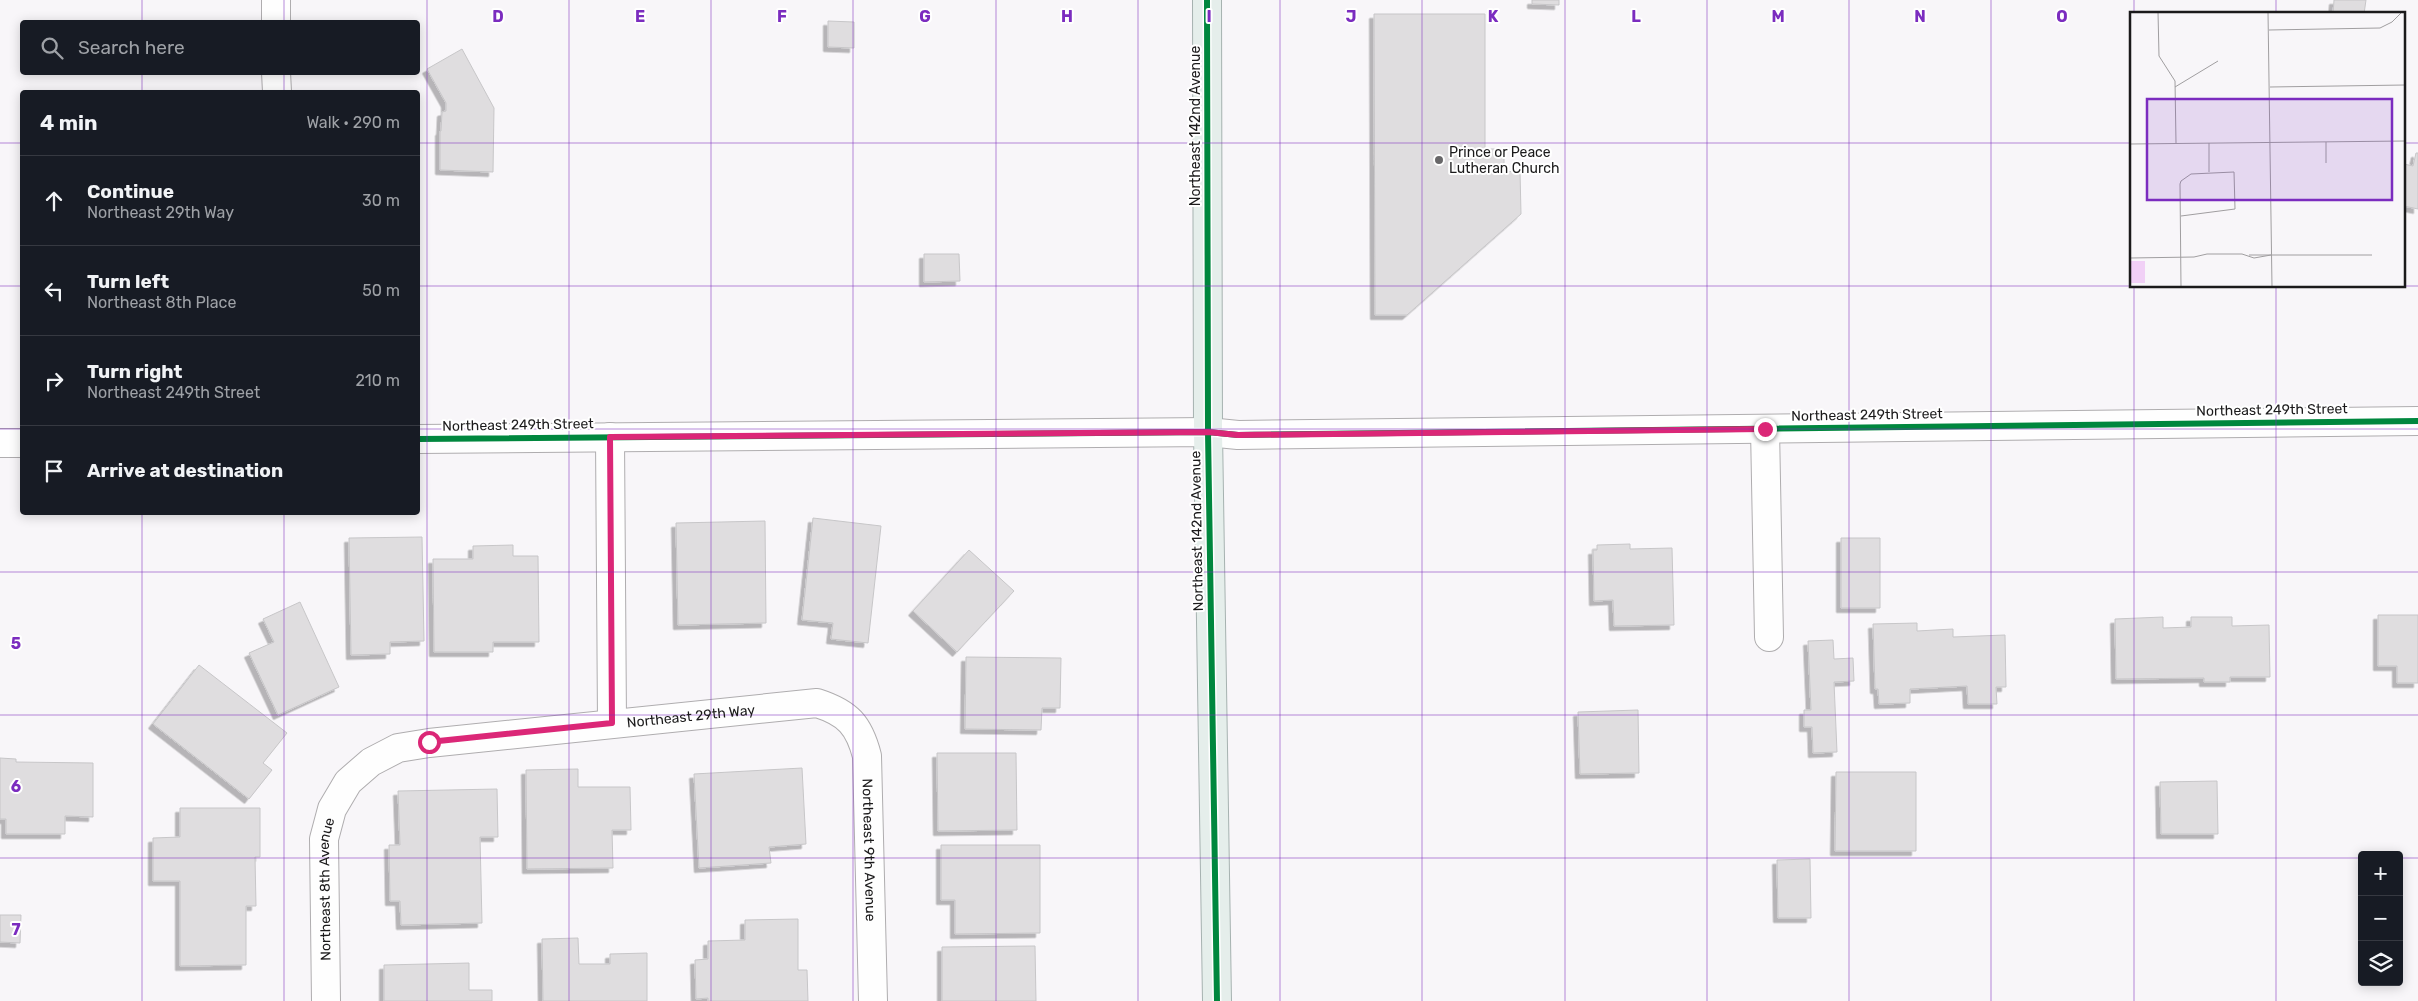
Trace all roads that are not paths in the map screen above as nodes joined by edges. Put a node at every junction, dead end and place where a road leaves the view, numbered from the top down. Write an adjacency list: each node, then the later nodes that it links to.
1 (276, 0): 3 (street)
2 (1207, 0): 8 (main road, Northeast 142nd Avenue)
3 (276, 20)
4 (276, 75): 5 (street)
5 (277, 90)
6 (2418, 421): 7 (street, Northeast 249th Street)
7 (1765, 429): 8 (street, Northeast 249th Street); 13 (street)
8 (1208, 432): 9 (street, Northeast 249th Street); 19 (main road, Northeast 142nd Avenue)
9 (610, 437): 10 (street, Northeast 249th Street); 15 (street)
10 (420, 439)
11 (20, 443): 12 (street)
12 (0, 444)
13 (1769, 637)
14 (836, 709): 15 (street, Northeast 29th Way); 18 (street, Northeast 9th Avenue)
15 (612, 723): 16 (street, Northeast 29th Way)
16 (348, 782): 17 (street, Northeast 8th Avenue)
17 (326, 1001)
18 (873, 1001)
19 (1217, 1001)

